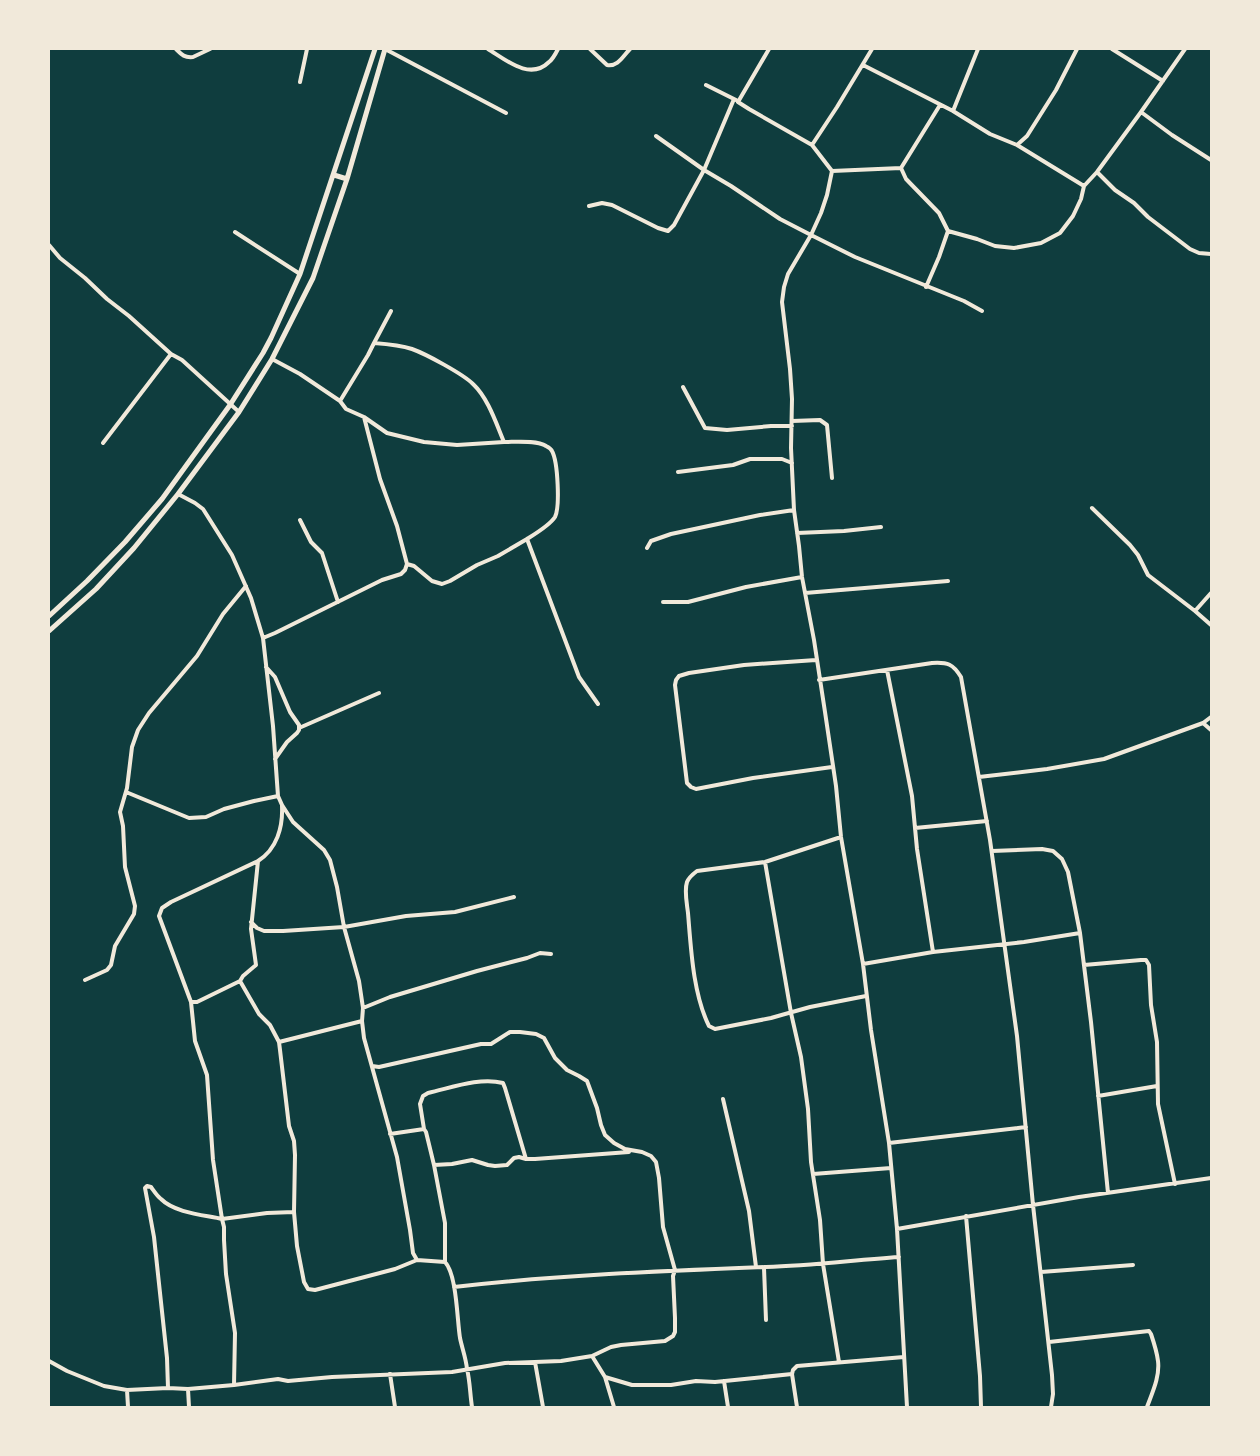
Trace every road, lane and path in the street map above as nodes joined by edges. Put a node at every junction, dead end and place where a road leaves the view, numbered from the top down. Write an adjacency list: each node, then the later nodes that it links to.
1 (176, 49): 2 (street)
2 (210, 49)
3 (307, 49): 18 (street)
4 (374, 49): 33 (street)
5 (385, 49): 24 (street); 34 (street)
6 (488, 49): 7 (street)
7 (558, 49)
8 (590, 49): 9 (street)
9 (630, 49)
10 (769, 49): 20 (street)
11 (872, 49): 16 (street)
12 (978, 49): 22 (street)
13 (1077, 49): 26 (street)
14 (1112, 49): 17 (street)
15 (1185, 49): 17 (street)
16 (863, 65): 21 (street); 27 (street)
17 (1163, 81): 23 (street)
18 (300, 82)
19 (706, 84): 20 (street)
20 (736, 100): 27 (street); 30 (street)
21 (940, 105): 22 (street); 29 (street)
22 (953, 111): 26 (street)
23 (1141, 112): 28 (street); 32 (street)
24 (506, 113)
25 (656, 136): 30 (street)
26 (1017, 144): 35 (street)
27 (812, 145): 31 (street)
28 (1211, 160)
29 (901, 168): 31 (street); 37 (street)
30 (704, 170): 36 (street); 39 (street)
31 (832, 171): 39 (street)
32 (1097, 172): 35 (street); 41 (street)
33 (334, 175): 34 (street); 42 (street)
34 (347, 179): 48 (street)
35 (1084, 186): 37 (street)
36 (589, 206)
37 (948, 230): 43 (street)
38 (235, 232): 42 (street)
39 (811, 236): 43 (street); 54 (street)
40 (49, 245): 47 (street)
41 (1211, 254)
42 (300, 274): 51 (street)
43 (926, 287): 45 (street)
44 (391, 311): 46 (street)
45 (982, 311)
46 (374, 343): 50 (street); 55 (street)
47 (171, 354): 51 (street); 56 (street)
48 (272, 359): 50 (street); 52 (street)
49 (683, 387): 54 (street)
50 (340, 402): 53 (street)
51 (230, 404): 52 (street); 77 (street)
52 (239, 412): 60 (street)
53 (364, 417): 55 (street); 68 (street)
54 (792, 423): 57 (street); 59 (street)
55 (504, 442): 66 (street)
56 (103, 443)
57 (792, 464): 58 (street); 62 (street)
58 (678, 472)
59 (832, 478)
60 (178, 494): 71 (street); 79 (street)
61 (1092, 508): 76 (street)
62 (794, 510): 65 (street); 67 (street)
63 (300, 520): 74 (street)
64 (881, 527): 65 (street)
65 (797, 533): 69 (street)
66 (527, 539): 68 (street); 86 (street)
67 (647, 548)
68 (407, 564): 74 (street)
69 (802, 578): 72 (street); 75 (street)
70 (948, 581): 72 (street)
71 (246, 586): 80 (street); 94 (street)
72 (805, 593): 81 (street)
73 (1211, 593): 76 (street)
74 (338, 602): 80 (street)
75 (663, 602)
76 (1194, 611): 78 (street)
77 (49, 616)
78 (1211, 625)
79 (49, 631)
80 (263, 638): 82 (street)
81 (816, 660): 84 (street); 92 (street)
82 (266, 667): 89 (street); 91 (street)
83 (887, 670): 84 (street); 93 (street); 98 (street)
84 (819, 680): 92 (street)
85 (379, 693): 89 (street)
86 (598, 704)
87 (1211, 717): 88 (street)
88 (1203, 723): 90 (street); 93 (street)
89 (299, 728): 91 (street)
90 (1211, 730)
91 (275, 759): 95 (street)
92 (832, 767): 99 (street)
93 (979, 777): 97 (street)
94 (126, 792): 95 (street); 112 (street)
95 (278, 796): 96 (street)
96 (282, 805): 101 (street); 105 (street)
97 (987, 821): 98 (street); 100 (street)
98 (915, 828): 108 (street)
99 (841, 837): 102 (street); 110 (street)
100 (992, 851): 106 (street); 107 (street)
101 (258, 861): 104 (street); 115 (street)
102 (765, 862): 117 (street); 117 (street)
103 (514, 898): 105 (street)
104 (251, 922): 105 (street); 113 (street)
105 (344, 926): 116 (street)
106 (1080, 933): 107 (street); 111 (street)
107 (1005, 944): 108 (street); 124 (street)
108 (933, 952): 110 (street)
109 (551, 954): 116 (street)
110 (863, 964): 114 (street)
111 (1084, 964): 121 (street); 122 (street)
112 (85, 980)
113 (240, 981): 115 (street); 119 (street)
114 (866, 996): 117 (street); 127 (street)
115 (190, 1002): 139 (street)
116 (363, 1008): 118 (street)
117 (791, 1013): 132 (street)
118 (362, 1021): 119 (street); 120 (street)
119 (279, 1042): 137 (street)
120 (372, 1066): 126 (street); 128 (street)
121 (1157, 1086): 122 (street); 134 (street)
122 (1098, 1096): 135 (street)
123 (723, 1098): 146 (street)
124 (1026, 1127): 127 (street); 136 (street)
125 (424, 1129): 126 (street); 129 (street); 130 (street)
126 (390, 1134): 142 (street)
127 (888, 1143): 131 (street)
128 (633, 1151): 129 (street); 148 (street)
129 (526, 1159): 130 (street)
130 (434, 1165): 143 (street)
131 (891, 1168): 132 (street); 140 (street)
132 (813, 1174): 144 (street)
133 (1211, 1178): 134 (street)
134 (1175, 1184): 135 (street)
135 (1108, 1193): 136 (street)
136 (1033, 1205): 138 (street); 149 (street)
137 (294, 1212): 139 (street); 142 (street)
138 (966, 1216): 140 (street); 176 (street)
139 (222, 1219): 163 (street); 164 (street)
140 (897, 1229): 141 (street)
141 (899, 1257): 144 (street); 154 (street)
142 (417, 1260): 143 (street)
143 (445, 1262): 150 (street)
144 (823, 1264): 147 (street); 157 (street)
145 (1133, 1265): 149 (street)
146 (756, 1267): 147 (street); 148 (street)
147 (764, 1268): 151 (street)
148 (675, 1270): 150 (street); 153 (street)
149 (1041, 1272): 152 (street)
150 (454, 1287): 158 (street)
151 (766, 1320)
152 (1049, 1342): 177 (street); 178 (street)
153 (592, 1356): 156 (street); 161 (street)
154 (904, 1357): 157 (street); 175 (street)
155 (49, 1361): 165 (street)
156 (535, 1362): 158 (street); 171 (street)
157 (839, 1362): 160 (street)
158 (468, 1369): 159 (street); 170 (street)
159 (390, 1374): 163 (street); 169 (street)
160 (792, 1374): 162 (street); 174 (street)
161 (605, 1377): 162 (street); 172 (street)
162 (724, 1381): 173 (street)
163 (234, 1386): 166 (street)
164 (168, 1388): 165 (street); 166 (street)
165 (127, 1390): 167 (street)
166 (188, 1390): 168 (street)
167 (128, 1407)
168 (189, 1407)
169 (395, 1407)
170 (472, 1407)
171 (543, 1407)
172 (614, 1407)
173 (728, 1407)
174 (797, 1407)
175 (907, 1407)
176 (981, 1407)
177 (1051, 1407)
178 (1147, 1407)

